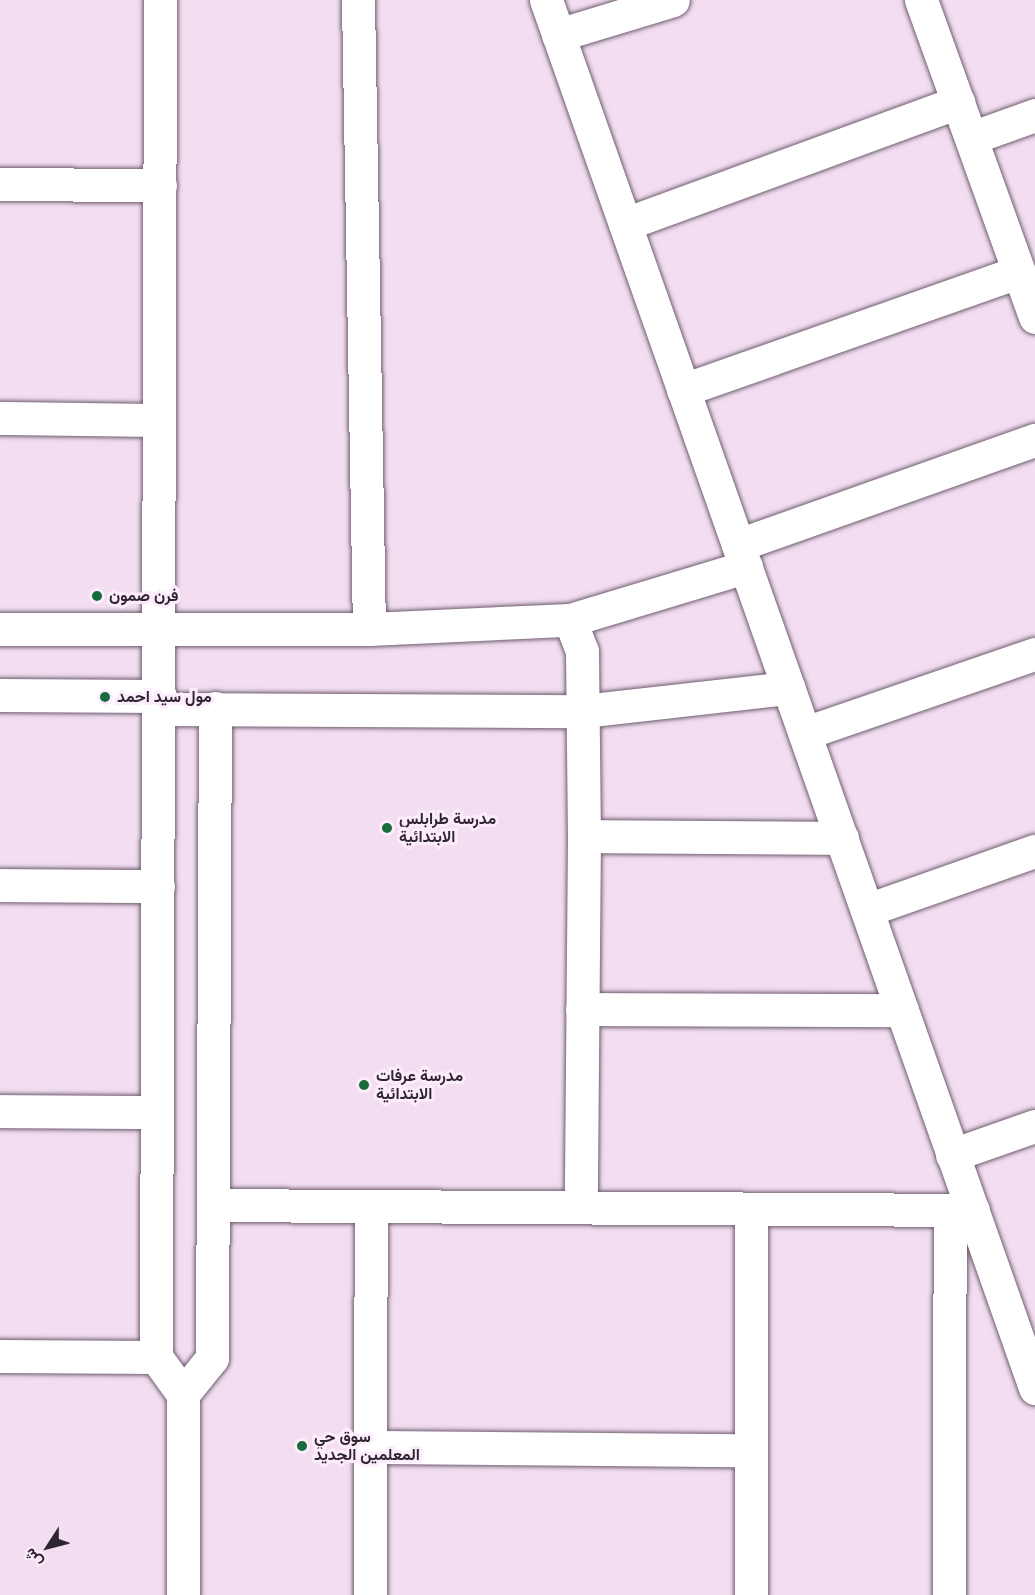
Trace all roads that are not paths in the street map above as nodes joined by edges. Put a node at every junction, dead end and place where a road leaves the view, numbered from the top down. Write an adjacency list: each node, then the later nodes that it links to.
1 (160, 0): 11 (street)
2 (358, 0): 21 (street)
3 (546, 0): 6 (street)
4 (673, 0): 6 (street)
5 (921, 0): 7 (street)
6 (558, 35): 12 (street)
7 (958, 102): 9 (street); 12 (street)
8 (1035, 115): 9 (street)
9 (971, 138): 13 (street)
10 (0, 184): 11 (street)
11 (160, 185): 17 (street)
12 (625, 224): 15 (street)
13 (1019, 272): 14 (street); 15 (street)
14 (1035, 317)
15 (683, 390): 19 (street)
16 (0, 418): 17 (street)
17 (159, 420): 23 (street)
18 (1035, 440): 19 (street)
19 (742, 556): 20 (street); 25 (street)
20 (570, 620): 21 (street); 29 (street)
21 (369, 628): 23 (street)
22 (0, 629): 23 (street)
23 (159, 631): 27 (street)
24 (1035, 654): 30 (street)
25 (789, 688): 29 (street); 30 (street)
26 (0, 695): 27 (street)
27 (160, 703): 28 (street); 35 (street)
28 (215, 708): 29 (street); 43 (street)
29 (583, 711): 31 (street)
30 (805, 733): 32 (street)
31 (584, 836): 32 (street); 37 (street)
32 (842, 838): 36 (street)
33 (1035, 851): 36 (street)
34 (0, 885): 35 (street)
35 (158, 886): 40 (street)
36 (867, 910): 38 (street)
37 (582, 1009): 38 (street); 45 (street)
38 (902, 1010): 42 (street)
39 (0, 1111): 40 (street)
40 (157, 1112): 49 (street)
41 (1035, 1126): 42 (street)
42 (952, 1155): 47 (street)
43 (213, 1205): 44 (street); 51 (street)
44 (371, 1206): 45 (street); 52 (street)
45 (581, 1207): 46 (street)
46 (752, 1209): 47 (street); 53 (street)
47 (961, 1210): 50 (street); 57 (street)
48 (0, 1356): 49 (street)
49 (156, 1357): 51 (street)
50 (1035, 1388)
51 (183, 1394): 54 (street)
52 (370, 1447): 53 (street); 55 (street)
53 (751, 1450): 56 (street)
54 (183, 1595)
55 (369, 1595)
56 (751, 1595)
57 (949, 1595)

